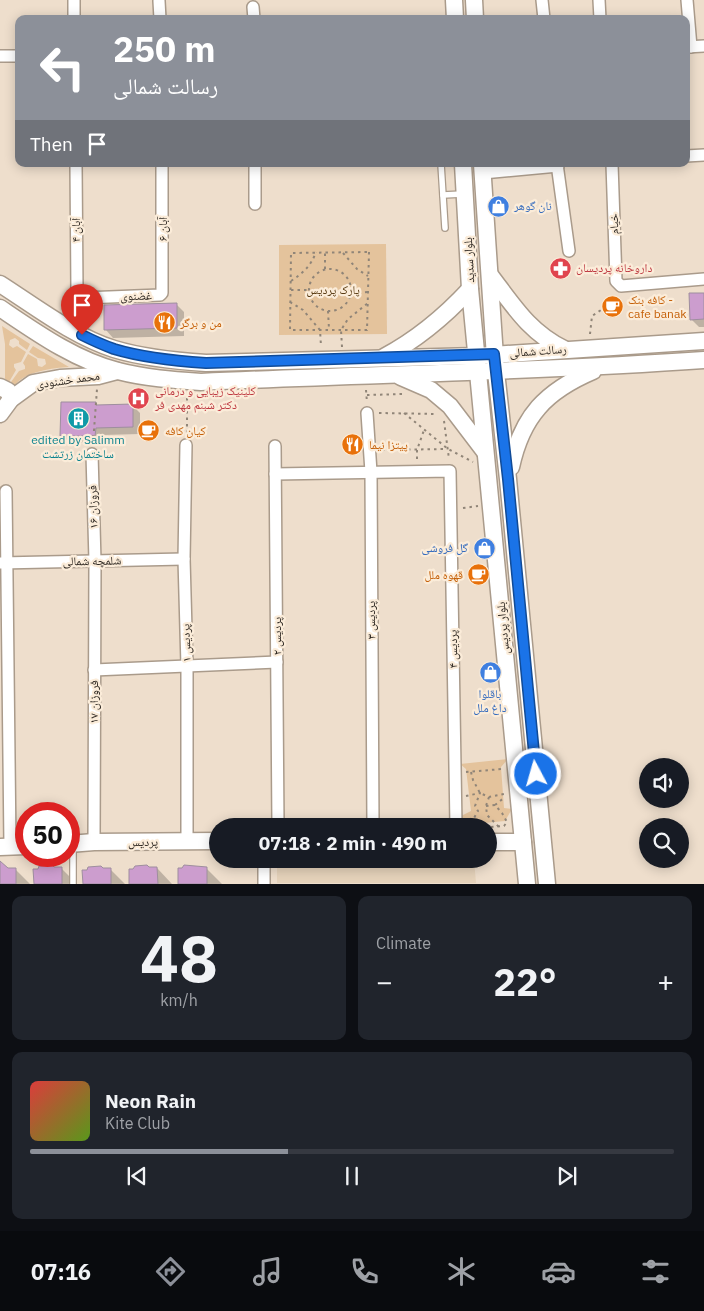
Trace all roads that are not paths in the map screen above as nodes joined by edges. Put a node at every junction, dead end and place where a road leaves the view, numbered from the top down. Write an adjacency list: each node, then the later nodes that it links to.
1 (74, 0): 8 (street)
2 (454, 0): 10 (main road)
3 (474, 0): 11 (main road)
4 (542, 0): 12 (street)
5 (598, 0): 13 (street)
6 (687, 0): 14 (street)
7 (159, 1): 9 (street)
8 (74, 15)
9 (160, 15)
10 (455, 15)
11 (474, 15)
12 (544, 15)
13 (600, 15)
14 (688, 15)
15 (704, 46): 16 (street)
16 (690, 47)
17 (0, 56): 18 (street)
18 (15, 56)
19 (704, 155): 20 (street)
20 (690, 156)
21 (76, 167): 40 (street, آبان ۴)
22 (162, 167): 39 (street, آبان ۶)
23 (255, 167): 32 (street)
24 (441, 167): 31 (lane)
25 (463, 167): 30 (main road, بلوار سدید)
26 (520, 167): 29 (street)
27 (558, 167): 34 (street)
28 (612, 167): 36 (street, خیام)
29 (482, 169): 35 (main road, بلوار سدید)
30 (465, 194): 31 (lane); 38 (main road, بلوار سدید)
31 (443, 195): 33 (lane)
32 (255, 204)
33 (445, 228)
34 (569, 251)
35 (490, 276): 43 (main road, بلوار سدید); 45 (main road)
36 (704, 279)
37 (0, 284): 49 (main road, رسالت شمالی)
38 (470, 289): 42 (main road, بلوار سدید); 49 (main road)
39 (162, 293): 40 (street, غضنوی)
40 (79, 295)
41 (0, 308): 54 (main road, رسالت شمالی)
42 (473, 311): 43 (main road); 51 (main road, بلوار سدید)
43 (492, 311): 47 (main road, بلوار سدید)
44 (704, 341): 45 (main road, رسالت شمالی)
45 (566, 350): 46 (main road, رسالت شمالی)
46 (534, 352): 47 (main road, رسالت شمالی); 53 (main road)
47 (494, 354): 51 (main road, رسالت شمالی); 55 (main road, بلوار سدید)
48 (428, 357): 49 (main road, رسالت شمالی); 51 (main road, رسالت شمالی); 56 (main road)
49 (382, 358)
50 (704, 360): 52 (main road, رسالت شمالی)
51 (478, 364): 55 (main road, رسالت شمالی); 56 (main road, رسالت شمالی); 64 (main road, بلوار پردیس)
52 (602, 367): 53 (main road, رسالت شمالی); 67 (main road)
53 (535, 370): 55 (main road, رسالت شمالی)
54 (117, 371): 57 (main road, رسالت شمالی); 58 (main road, محمد خشنودی)
55 (496, 372): 67 (main road, بلوار پردیس)
56 (428, 374): 57 (main road, رسالت شمالی)
57 (397, 375): 64 (main road)
58 (6, 393): 60 (main road, محمد خشنودی)
59 (367, 413): 65 (street, پردیس ۳)
60 (0, 414)
61 (186, 444): 71 (street, پردیس ۱)
62 (275, 446): 66 (street, پردیس ۲)
63 (92, 454): 72 (street, فروزان ۱۶)
64 (481, 459): 70 (main road, بلوار پردیس)
65 (371, 472): 66 (street); 78 (street, پردیس ۳); 79 (street, پردیس ۴)
66 (275, 474): 74 (street, پردیس ۲)
67 (508, 479): 69 (main road, بلوار پردیس)
68 (6, 491): 73 (street)
69 (510, 505): 70 (main road); 92 (main road, بلوار پردیس)
70 (491, 506): 84 (main road, بلوار پردیس)
71 (184, 559): 72 (street, شلمچه شمالی); 75 (street, پردیس ۱)
72 (95, 561): 73 (street, شلمچه شمالی); 76 (street, فروزان ۱۷)
73 (4, 563): 86 (street)
74 (277, 662): 75 (street); 77 (street, پردیس ۲)
75 (187, 666): 76 (street); 80 (street, پردیس ۱)
76 (94, 670): 82 (street, فروزان ۱۷)
77 (278, 818)
78 (373, 818)
79 (456, 818)
80 (187, 841): 81 (main road, پردیس); 82 (main road, پردیس)
81 (209, 841)
82 (94, 842): 85 (main road, پردیس)
83 (497, 842): 84 (main road)
84 (523, 842): 89 (main road, بلوار پردیس)
85 (80, 843)
86 (3, 847)
87 (72, 867): 90 (lane)
88 (264, 868): 91 (street)
89 (526, 883)
90 (73, 884)
91 (264, 884)
92 (546, 884)

